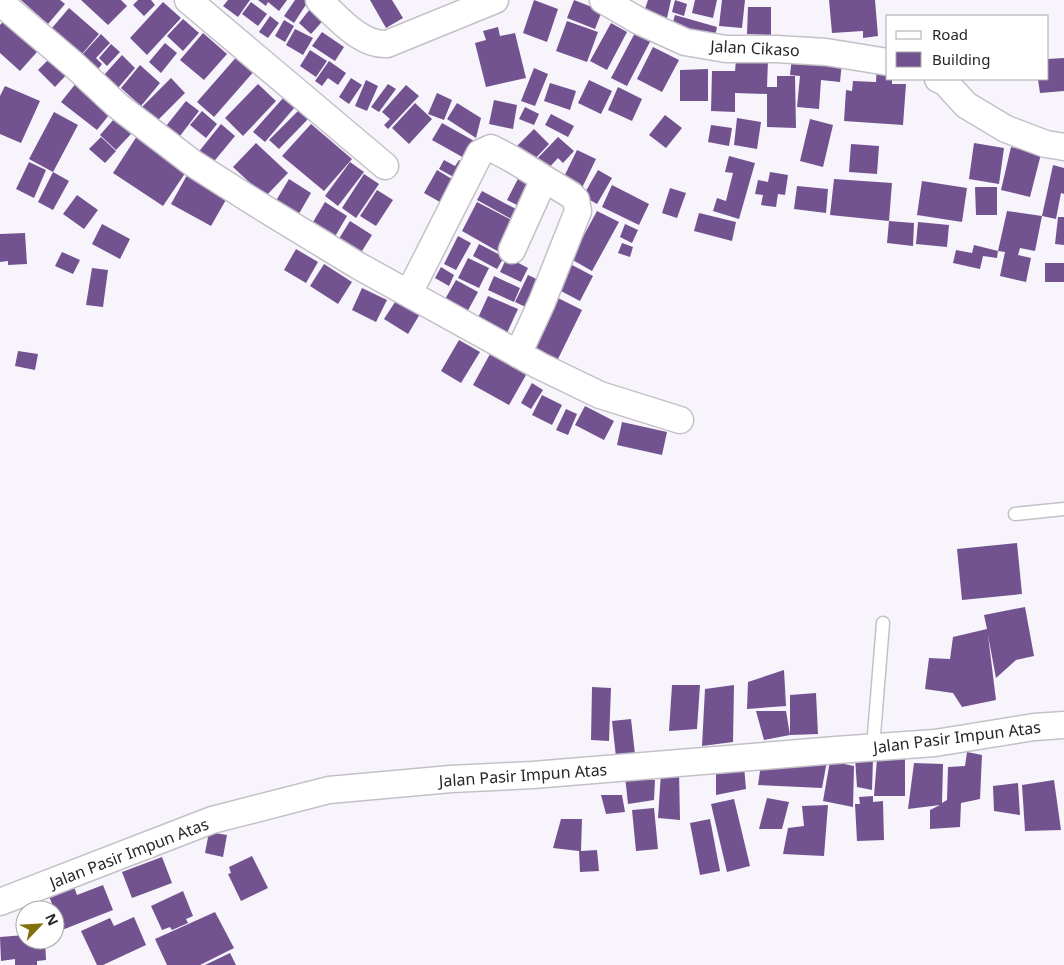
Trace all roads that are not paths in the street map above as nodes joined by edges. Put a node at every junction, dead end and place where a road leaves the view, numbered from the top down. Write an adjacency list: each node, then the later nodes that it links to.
1 (188, 0): 9 (street)
2 (319, 0): 4 (street)
3 (603, 0): 6 (street, Jalan Cikaso)
4 (492, 1)
5 (0, 2): 12 (street)
6 (886, 62)
7 (940, 80): 8 (street)
8 (1064, 147)
9 (385, 166)
10 (544, 180): 11 (street); 12 (street); 13 (street)
11 (512, 250)
12 (409, 293): 13 (street)
13 (518, 354): 14 (street)
14 (680, 420)
15 (1064, 509): 16 (lane)
16 (1014, 514)
17 (884, 622): 19 (lane)
18 (1064, 725): 19 (street, Jalan Pasir Impun Atas)
19 (873, 747): 20 (street, Jalan Pasir Impun Atas)
20 (0, 902)

